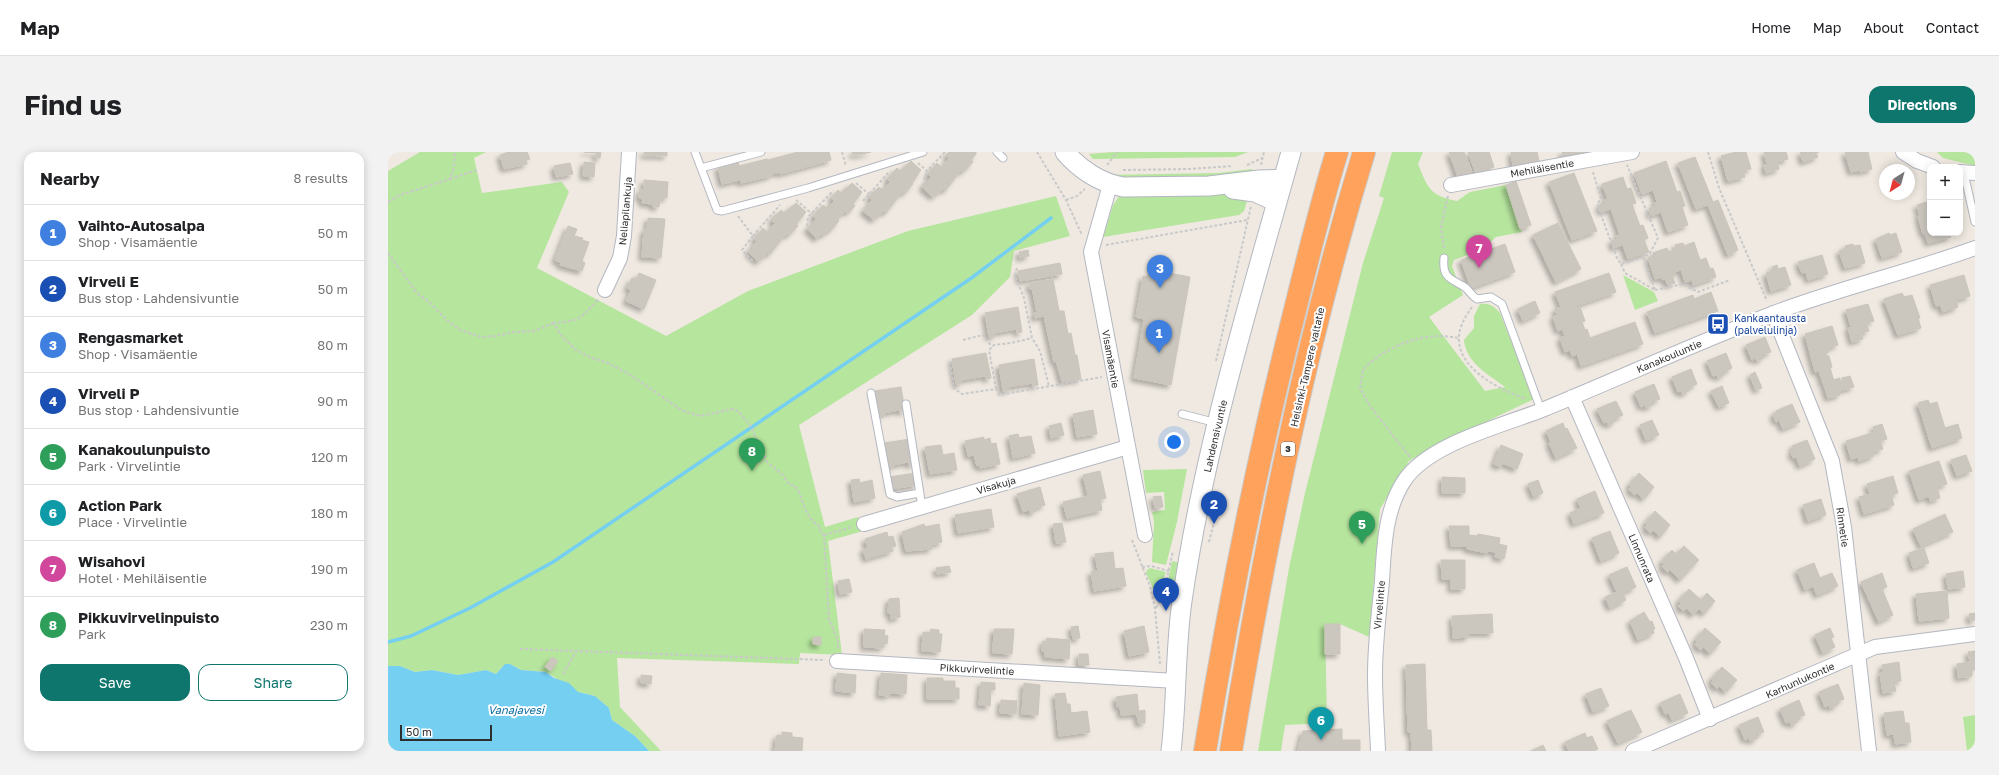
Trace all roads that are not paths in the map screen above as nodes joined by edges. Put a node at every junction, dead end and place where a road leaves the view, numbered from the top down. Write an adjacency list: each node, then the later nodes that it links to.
1 (629, 152): 24 (street, Neliapilankuja)
2 (695, 152): 14 (lane)
3 (761, 152): 14 (lane)
4 (923, 152): 14 (lane)
5 (997, 152): 12 (lane)
6 (1065, 152): 16 (main road)
7 (1291, 152): 17 (main road, Lahdensivuntie)
8 (1336, 152): 44 (highway)
9 (1364, 152): 45 (highway, Helsinki-Tampere valtatie / 3)
10 (1903, 152): 13 (street)
11 (1628, 153): 18 (street, Mehiläisentie)
12 (1003, 158)
13 (1927, 165)
14 (701, 168)
15 (1966, 173): 21 (lane)
16 (1108, 176): 19 (main road); 32 (street, Visamäentie)
17 (1284, 179): 19 (main road); 20 (main road, Lahdensivuntie)
18 (1451, 185)
19 (1209, 186): 20 (main road)
20 (1277, 202): 31 (main road, Lahdensivuntie)
21 (1975, 222)
22 (1975, 248): 25 (street, Kanakouluntie)
23 (1444, 258): 29 (lane)
24 (605, 290)
25 (1773, 313): 27 (street, Kanakouluntie); 39 (street, Rinnetie)
26 (871, 393): 34 (lane)
27 (1572, 397): 29 (street, Kanakouluntie); 42 (street, Linnunrata)
28 (906, 404): 34 (lane)
29 (1540, 407): 33 (street, Kanakouluntie)
30 (1182, 414): 31 (lane)
31 (1218, 423): 41 (main road, Lahdensivuntie)
32 (1128, 447): 35 (street, Visakuja); 37 (street, Visamäentie)
33 (1416, 466): 46 (street, Virvelintie)
34 (920, 492): 35 (lane)
35 (922, 507): 36 (street, Visakuja)
36 (864, 524)
37 (1145, 535)
38 (1975, 634): 39 (street, Karhunlukontie)
39 (1857, 655): 42 (street, Karhunlukontie); 48 (street, Rinnetie)
40 (837, 661): 41 (street, Pikkuvirvelintie)
41 (1176, 681): 43 (main road, Lahdensivuntie)
42 (1710, 719): 47 (street, Karhunlukontie)
43 (1171, 751)
44 (1205, 751)
45 (1231, 751)
46 (1378, 751)
47 (1632, 751)
48 (1869, 751)

